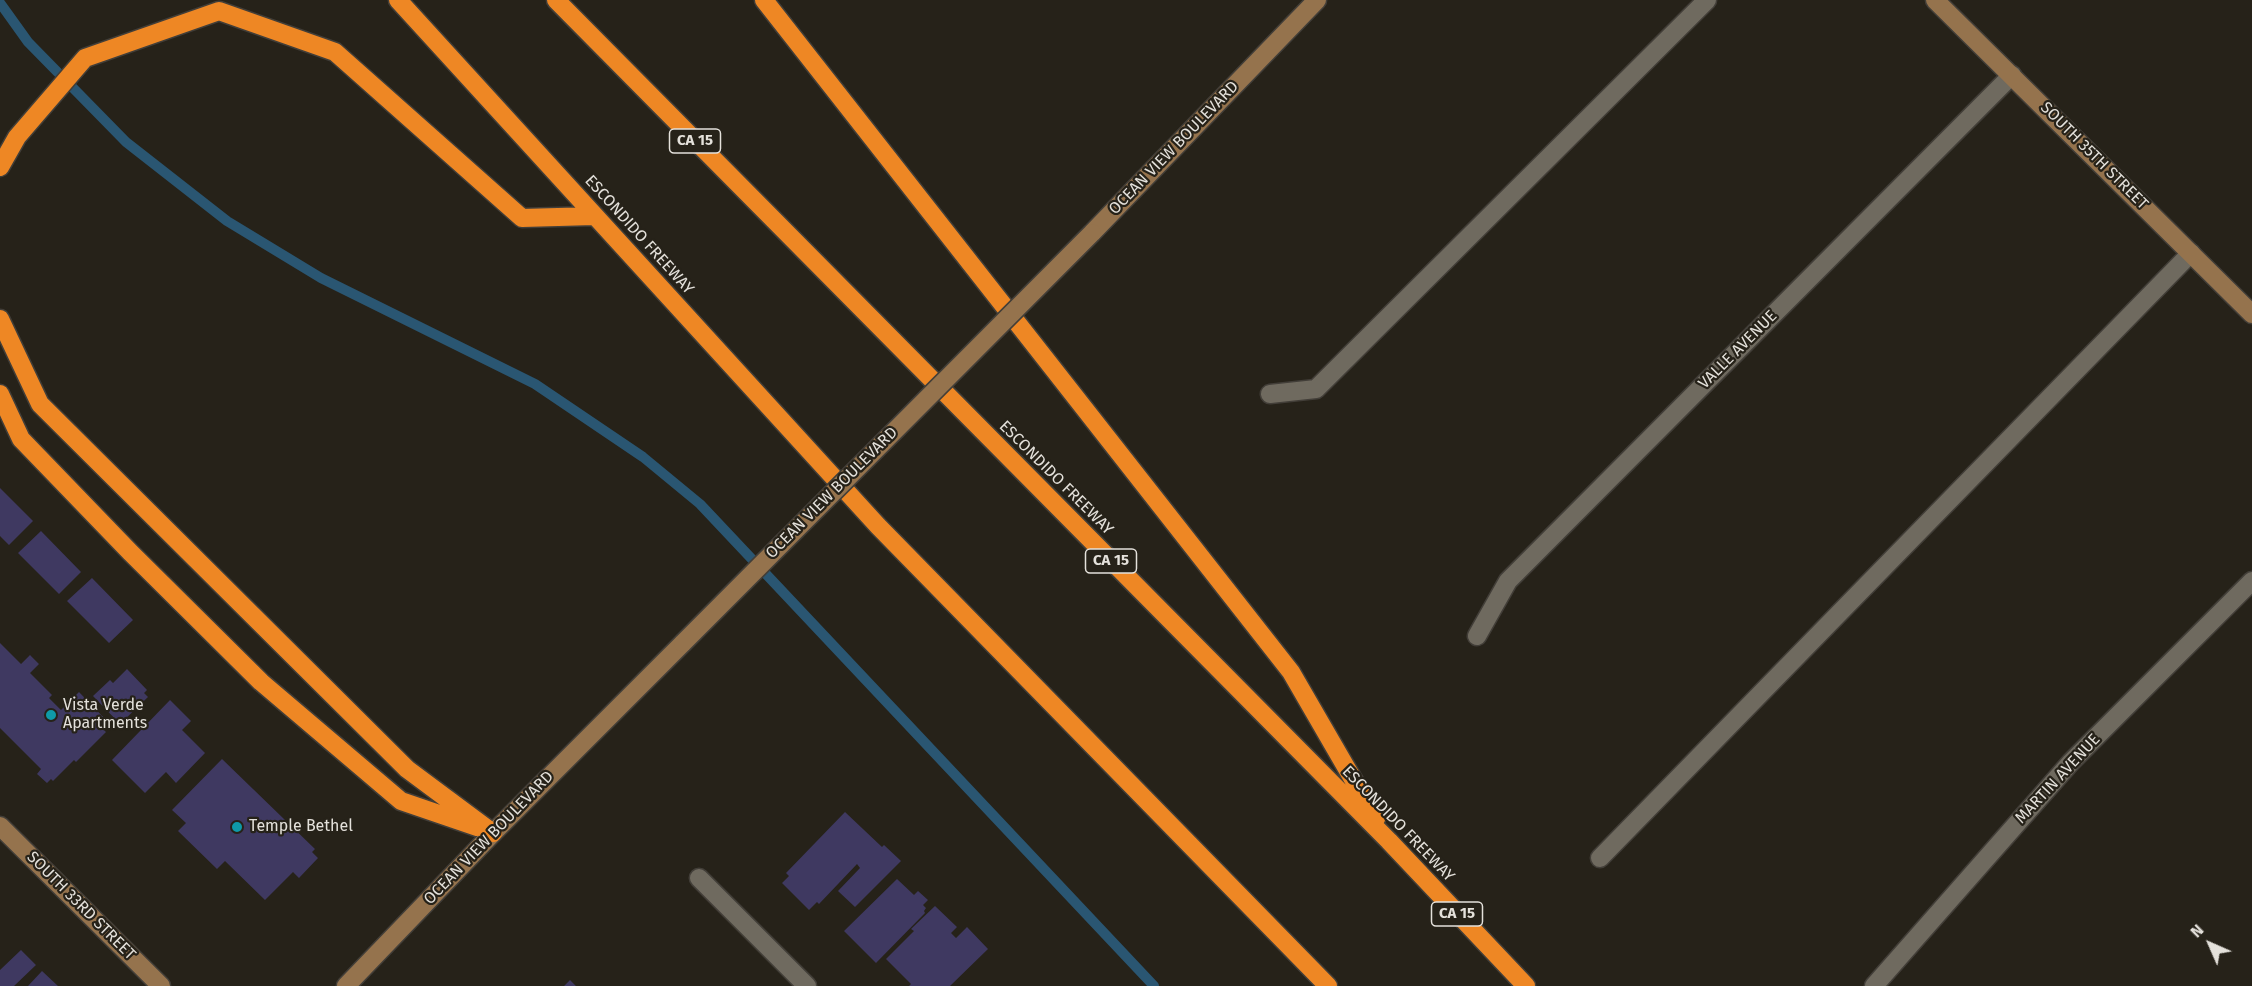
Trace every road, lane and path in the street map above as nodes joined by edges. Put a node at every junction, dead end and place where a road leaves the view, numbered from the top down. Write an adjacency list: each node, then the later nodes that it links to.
1 (398, 0): 9 (highway, ESCONDIDO FREEWAY)
2 (556, 0): 19 (highway, ESCONDIDO FREEWAY / CA 15)
3 (764, 0): 19 (highway)
4 (1317, 0): 18 (main road, OCEAN VIEW BOULEVARD, bridge)
5 (1707, 0): 14 (street)
6 (1935, 0): 7 (main road, SOUTH 35TH STREET)
7 (2012, 75): 10 (main road, SOUTH 35TH STREET); 16 (street, VALLE AVENUE)
8 (0, 167): 9 (highway)
9 (594, 216): 25 (highway, ESCONDIDO FREEWAY)
10 (2191, 253): 11 (main road, SOUTH 35TH STREET); 20 (street)
11 (2252, 314)
12 (0, 319): 18 (highway)
13 (0, 394): 18 (highway)
14 (1270, 394)
15 (2252, 581): 27 (street, MARTIN AVENUE)
16 (1477, 636)
17 (0, 826): 22 (main road, SOUTH 33RD STREET)
18 (493, 833): 23 (main road, OCEAN VIEW BOULEVARD)
19 (1389, 841): 26 (highway, ESCONDIDO FREEWAY / CA 15)
20 (1600, 858)
21 (699, 878): 24 (street)
22 (161, 986)
23 (346, 986)
24 (807, 986)
25 (1328, 986)
26 (1526, 986)
27 (1874, 986)

